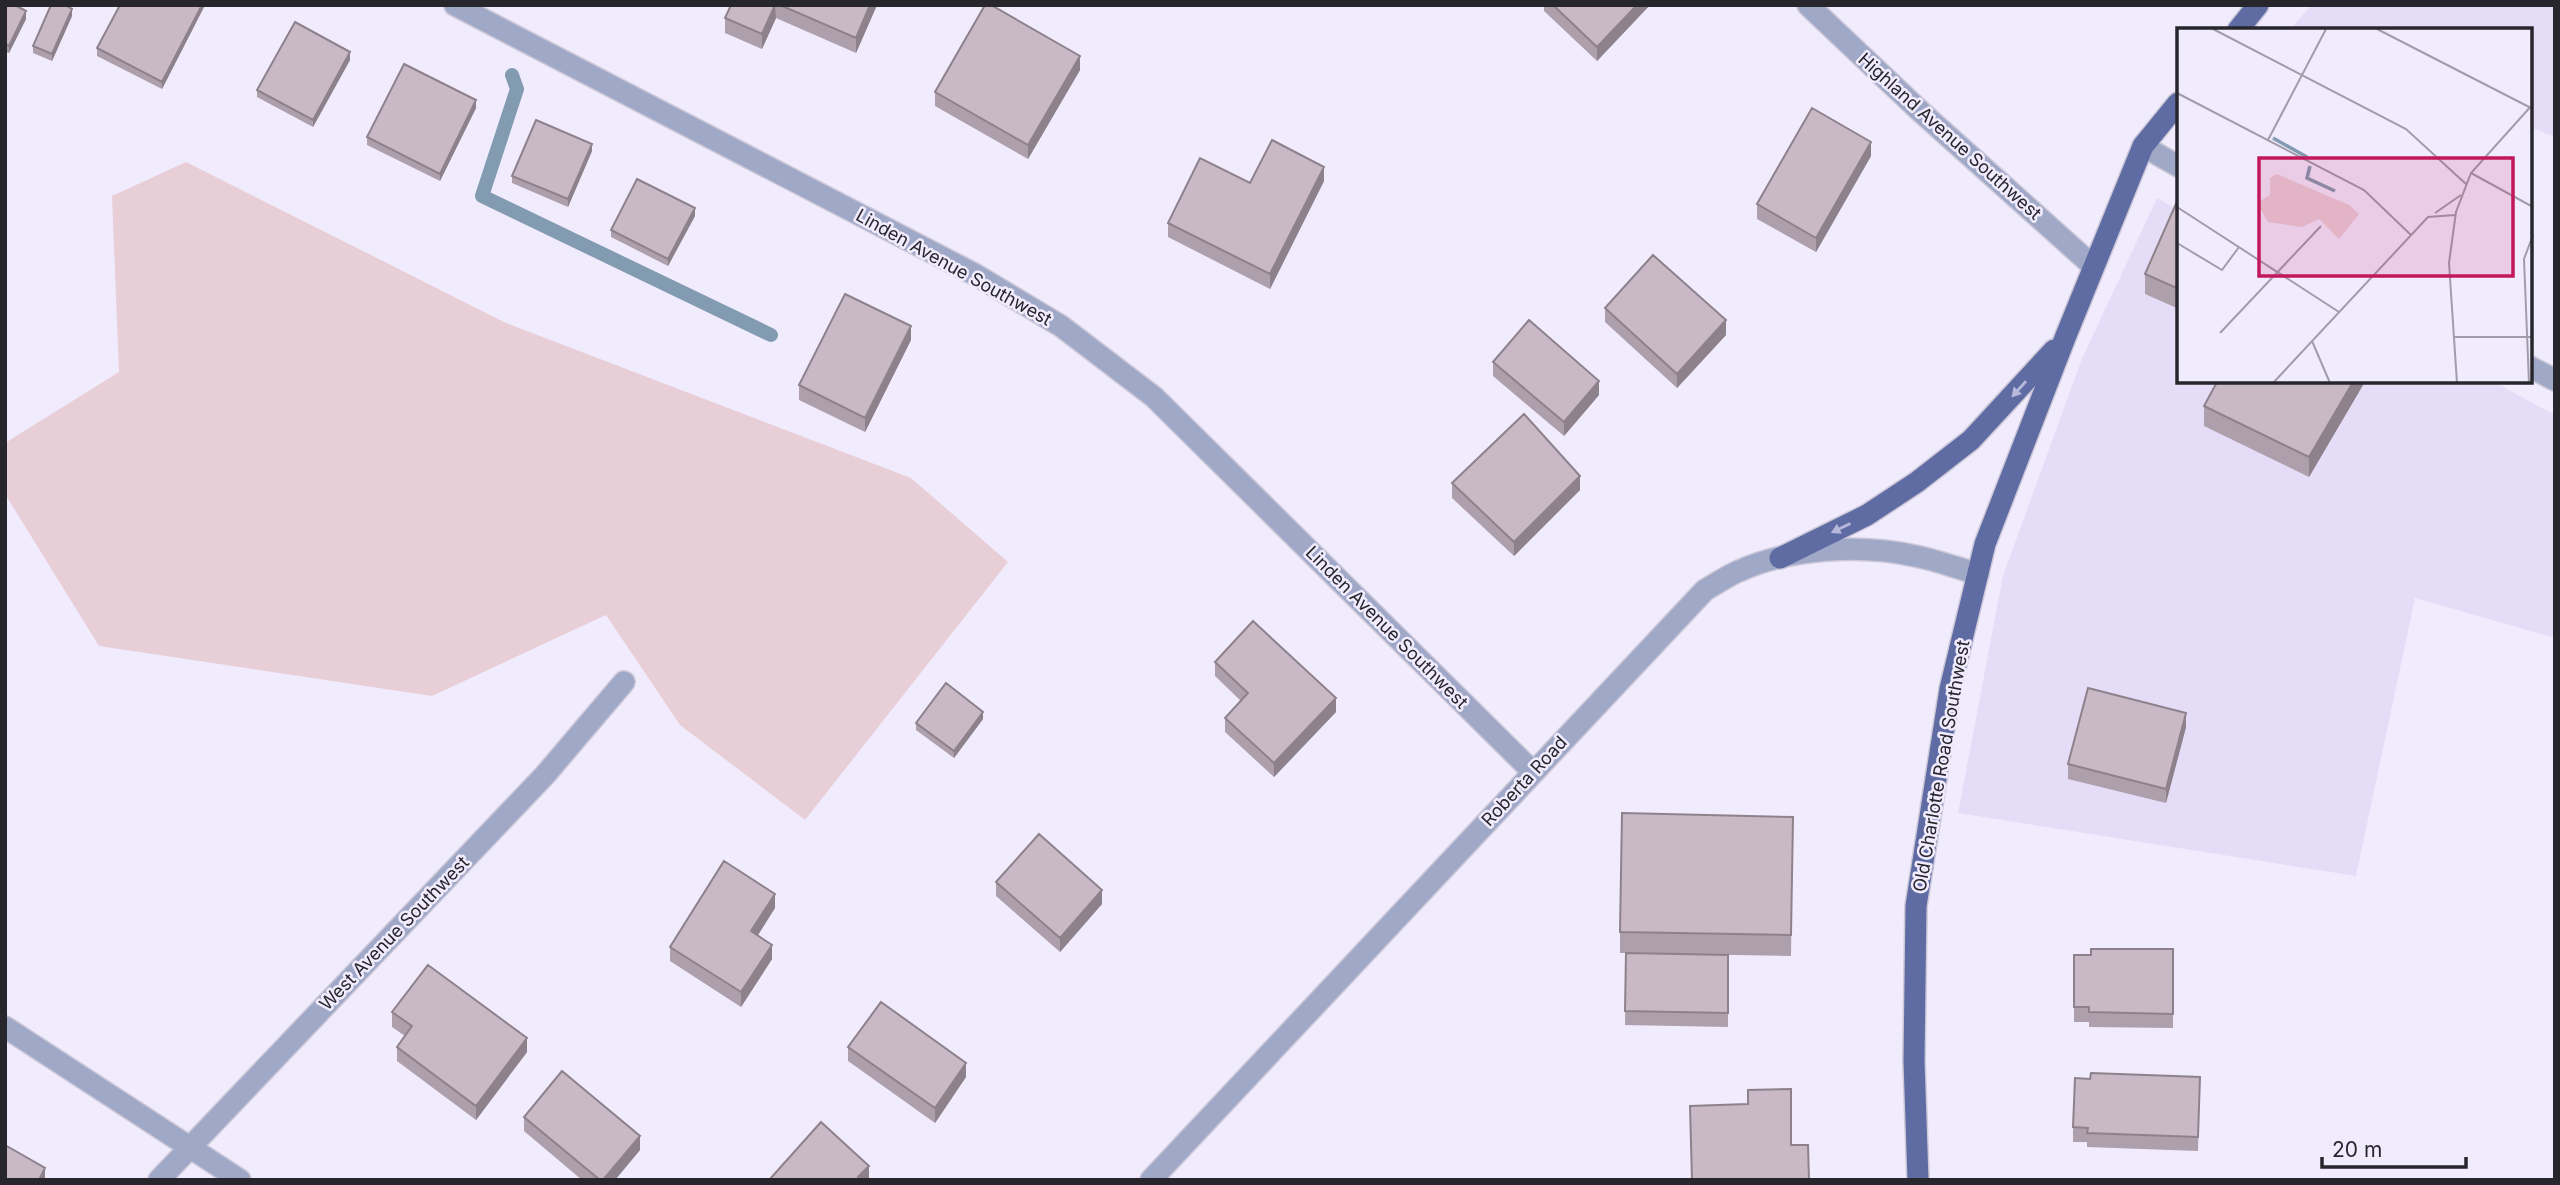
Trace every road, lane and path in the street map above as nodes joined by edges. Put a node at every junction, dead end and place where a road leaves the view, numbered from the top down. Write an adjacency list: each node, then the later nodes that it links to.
1 (456, 5): 15 (street, Linden Avenue Southwest)
2 (1808, 5): 8 (street, Highland Avenue Southwest)
3 (2258, 5): 4 (main road)
4 (2240, 28)
5 (2177, 105): 6 (main road, Old Charlotte Road Southwest)
6 (2143, 146): 7 (street); 8 (main road, Old Charlotte Road Southwest)
7 (2177, 165)
8 (2093, 266): 9 (main road, Old Charlotte Road Southwest)
9 (2065, 338): 12 (main road, one-way to 12); 13 (main road, Old Charlotte Road Southwest)
10 (2532, 368): 11 (street)
11 (2555, 380)
12 (1780, 558): 13 (street, Roberta Road); 15 (street, Roberta Road)
13 (1978, 574): 21 (main road, Old Charlotte Road Southwest)
14 (624, 682): 17 (street, West Avenue Southwest)
15 (1533, 772): 20 (street, Roberta Road)
16 (5, 1027): 17 (street)
17 (190, 1147): 18 (street, West Avenue Southwest); 19 (street)
18 (159, 1180)
19 (240, 1180)
20 (1151, 1180)
21 (1918, 1180)

